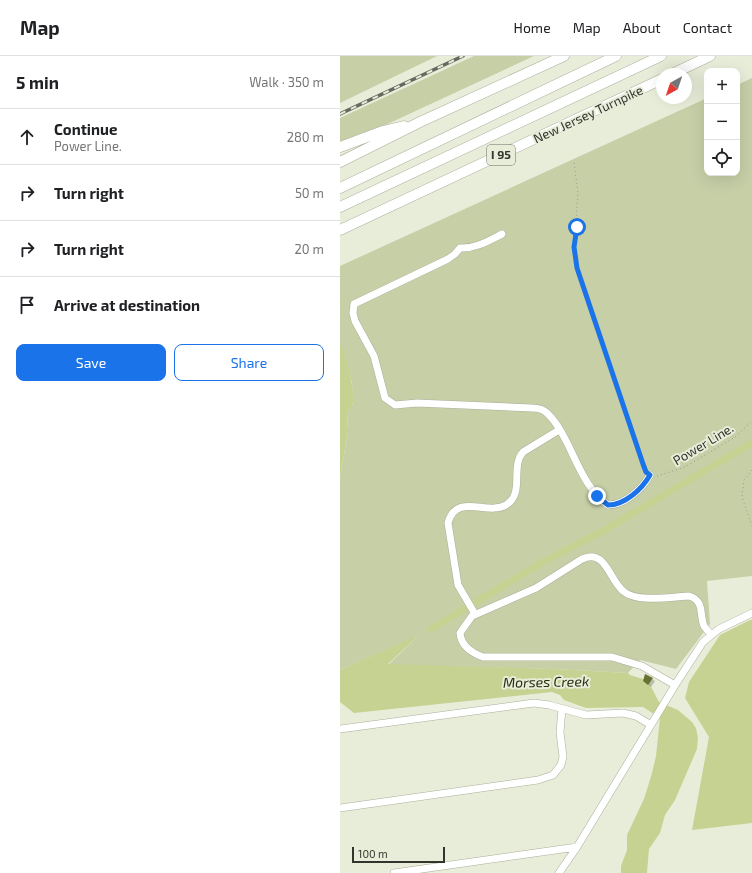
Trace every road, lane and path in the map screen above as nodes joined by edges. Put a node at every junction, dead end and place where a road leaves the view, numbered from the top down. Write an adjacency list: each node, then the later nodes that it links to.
1 (564, 56): 7 (highway)
2 (616, 56): 11 (highway)
3 (661, 56): 12 (highway, New Jersey Turnpike / I 95)
4 (710, 56): 5 (highway)
5 (685, 68)
6 (656, 82): 13 (highway, New Jersey Turnpike / I 95)
7 (420, 122): 8 (highway); 9 (highway)
8 (340, 148)
9 (340, 162)
10 (574, 163): 18 (path)
11 (340, 188)
12 (340, 207)
13 (340, 230)
14 (502, 234): 16 (lane)
15 (752, 421): 18 (path, Power Line.)
16 (559, 430): 18 (lane); 21 (lane)
17 (752, 470): 19 (path)
18 (650, 475)
19 (752, 526)
20 (752, 613): 22 (lane)
21 (475, 614): 22 (lane); 23 (lane)
22 (711, 634): 23 (lane)
23 (675, 685): 25 (lane)
24 (562, 709): 25 (lane); 26 (lane); 27 (lane)
25 (651, 725): 28 (lane)
26 (340, 729)
27 (340, 808)
28 (577, 847): 29 (lane); 30 (lane)
29 (394, 873)
30 (559, 873)

